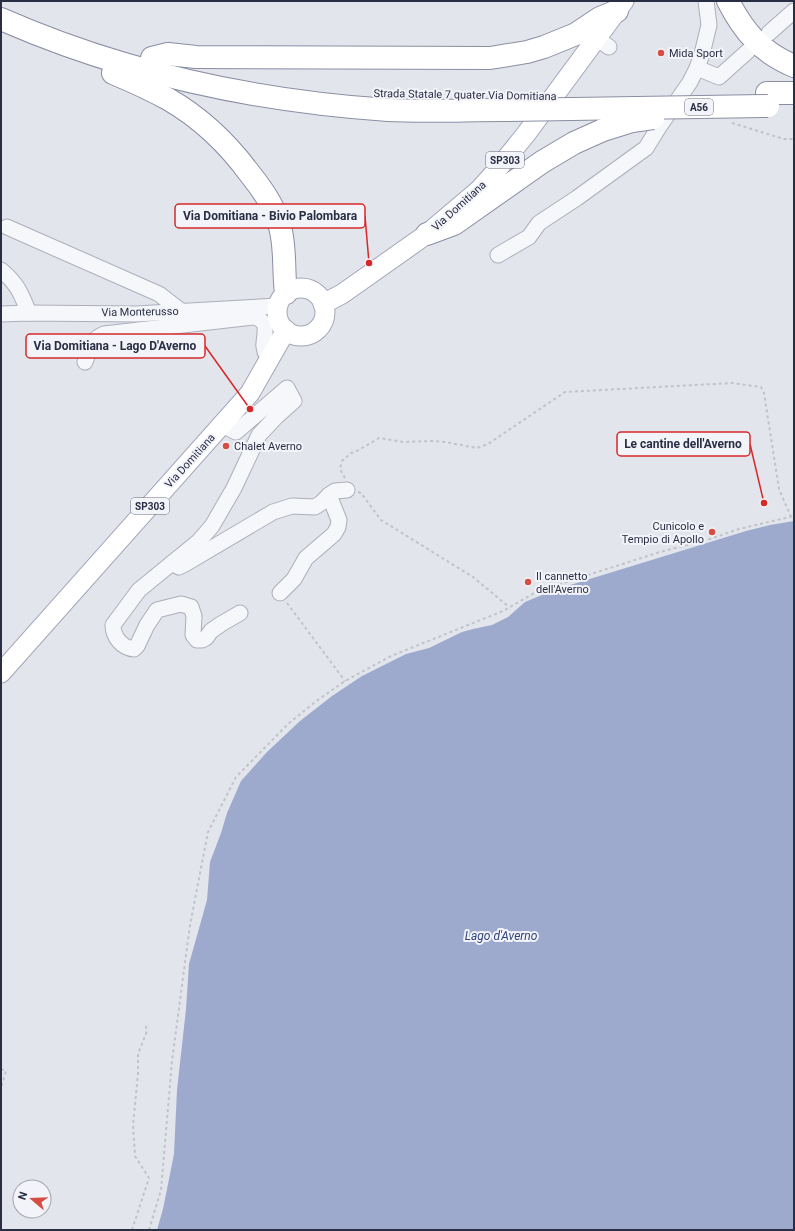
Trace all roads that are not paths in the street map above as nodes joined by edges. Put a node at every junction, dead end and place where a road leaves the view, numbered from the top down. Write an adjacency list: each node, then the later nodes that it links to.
1 (706, 1): 12 (street)
2 (728, 1): 11 (highway)
3 (1, 5): 10 (highway, Strada Statale 7 quater Via Domitiana)
4 (621, 6): 10 (highway); 20 (main road, Via Domitiana / SP303)
5 (794, 11): 7 (street)
6 (1, 19): 8 (highway, Strada Statale 7 quater Via Domitiana)
7 (769, 33)
8 (81, 51): 16 (highway, Strada Statale 7 quater Via Domitiana); 23 (highway)
9 (748, 51): 12 (street)
10 (152, 58): 16 (highway, Strada Statale 7 quater Via Domitiana)
11 (794, 66)
12 (697, 68): 21 (street)
13 (794, 93): 14 (highway, A56)
14 (767, 100): 15 (highway, A56); 17 (highway, A56); 18 (highway, A56, bridge)
15 (630, 102): 16 (highway, Strada Statale 7 quater Via Domitiana, bridge); 18 (highway, A56, bridge)
16 (503, 103)
17 (794, 106)
18 (698, 107): 20 (highway, bridge)
19 (7, 227): 25 (street)
20 (427, 234): 24 (main road, Via Domitiana / SP303)
21 (498, 255)
22 (1, 270): 26 (street)
23 (282, 300): 24 (main road); 25 (street, Via Monterusso); 28 (main road)
24 (323, 304): 28 (main road)
25 (181, 311): 26 (street, Via Monterusso)
26 (29, 313): 27 (street, Via Monterusso)
27 (1, 314)
28 (286, 330): 29 (main road, Via Domitiana / SP303)
29 (271, 356): 30 (street); 31 (main road, Via Domitiana / SP303)
30 (85, 362)
31 (222, 424): 34 (street); 37 (main road, Via Domitiana / SP303)
32 (347, 490): 33 (street)
33 (329, 495): 34 (street); 35 (street)
34 (171, 563): 36 (street)
35 (280, 593)
36 (240, 613)
37 (1, 673)

